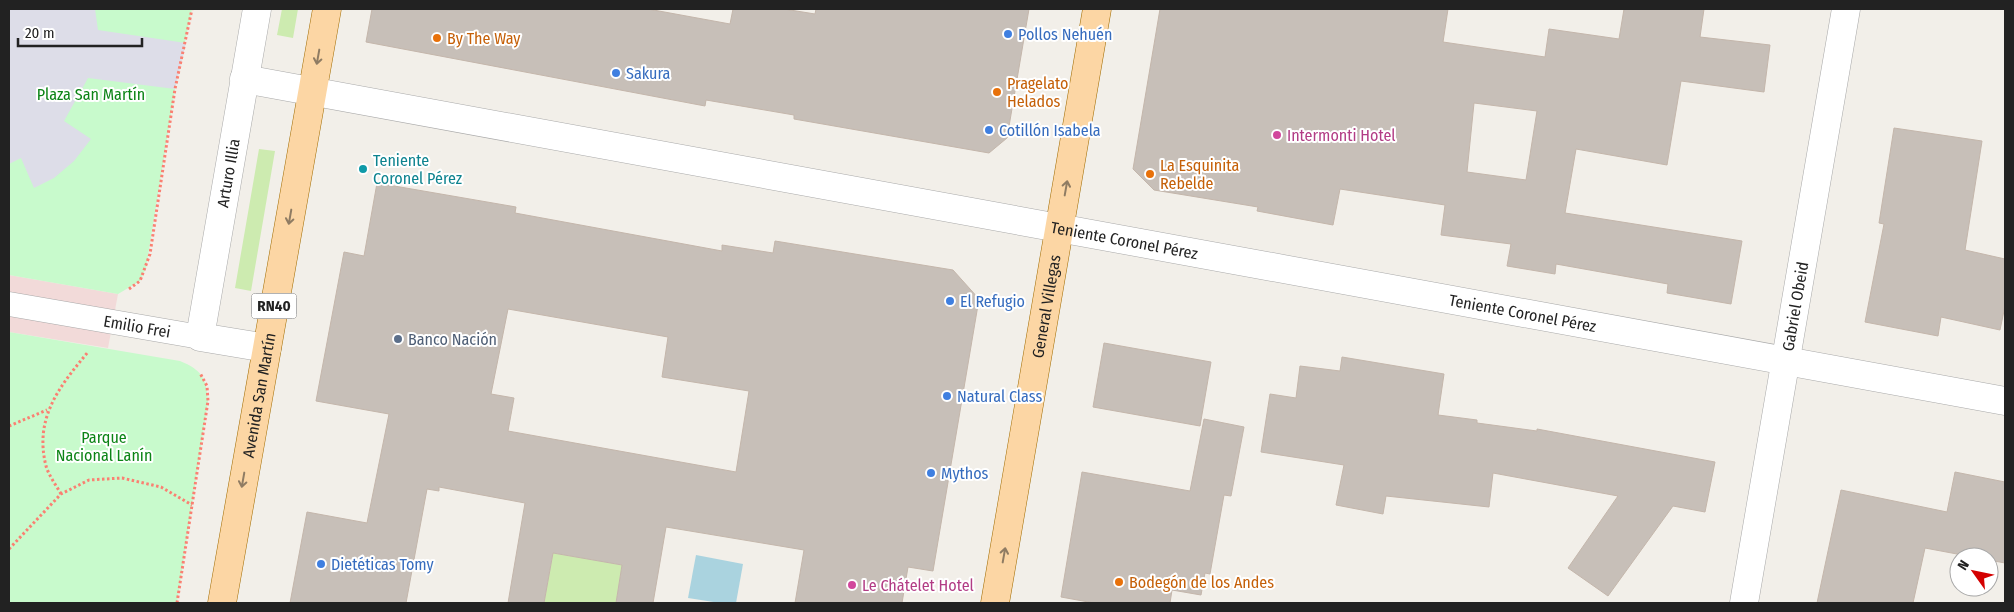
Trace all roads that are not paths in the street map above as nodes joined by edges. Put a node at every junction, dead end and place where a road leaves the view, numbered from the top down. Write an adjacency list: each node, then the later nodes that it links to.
1 (257, 9): 5 (street, Arturo Illia)
2 (327, 9): 6 (main road, Avenida San Martín / RN40, one-way to 6)
3 (1097, 9): 7 (main road, General Villegas, one-way to 3)
4 (1846, 9): 11 (street, Gabriel Obeid)
5 (244, 80): 6 (street, Teniente Coronel Pérez); 9 (street, Arturo Illia)
6 (312, 92): 7 (street, Teniente Coronel Pérez); 10 (main road, Avenida San Martín / RN40, one-way to 10)
7 (1059, 228): 11 (street, Teniente Coronel Pérez); 14 (main road, General Villegas, one-way to 7)
8 (9, 304): 9 (street, Emilio Frei)
9 (200, 336): 10 (street, Emilio Frei)
10 (267, 348): 13 (main road, Avenida San Martín / RN40, one-way to 13)
11 (1786, 361): 12 (street, Teniente Coronel Pérez); 15 (street, Gabriel Obeid)
12 (2005, 401)
13 (222, 603)
14 (995, 603)
15 (1744, 603)

